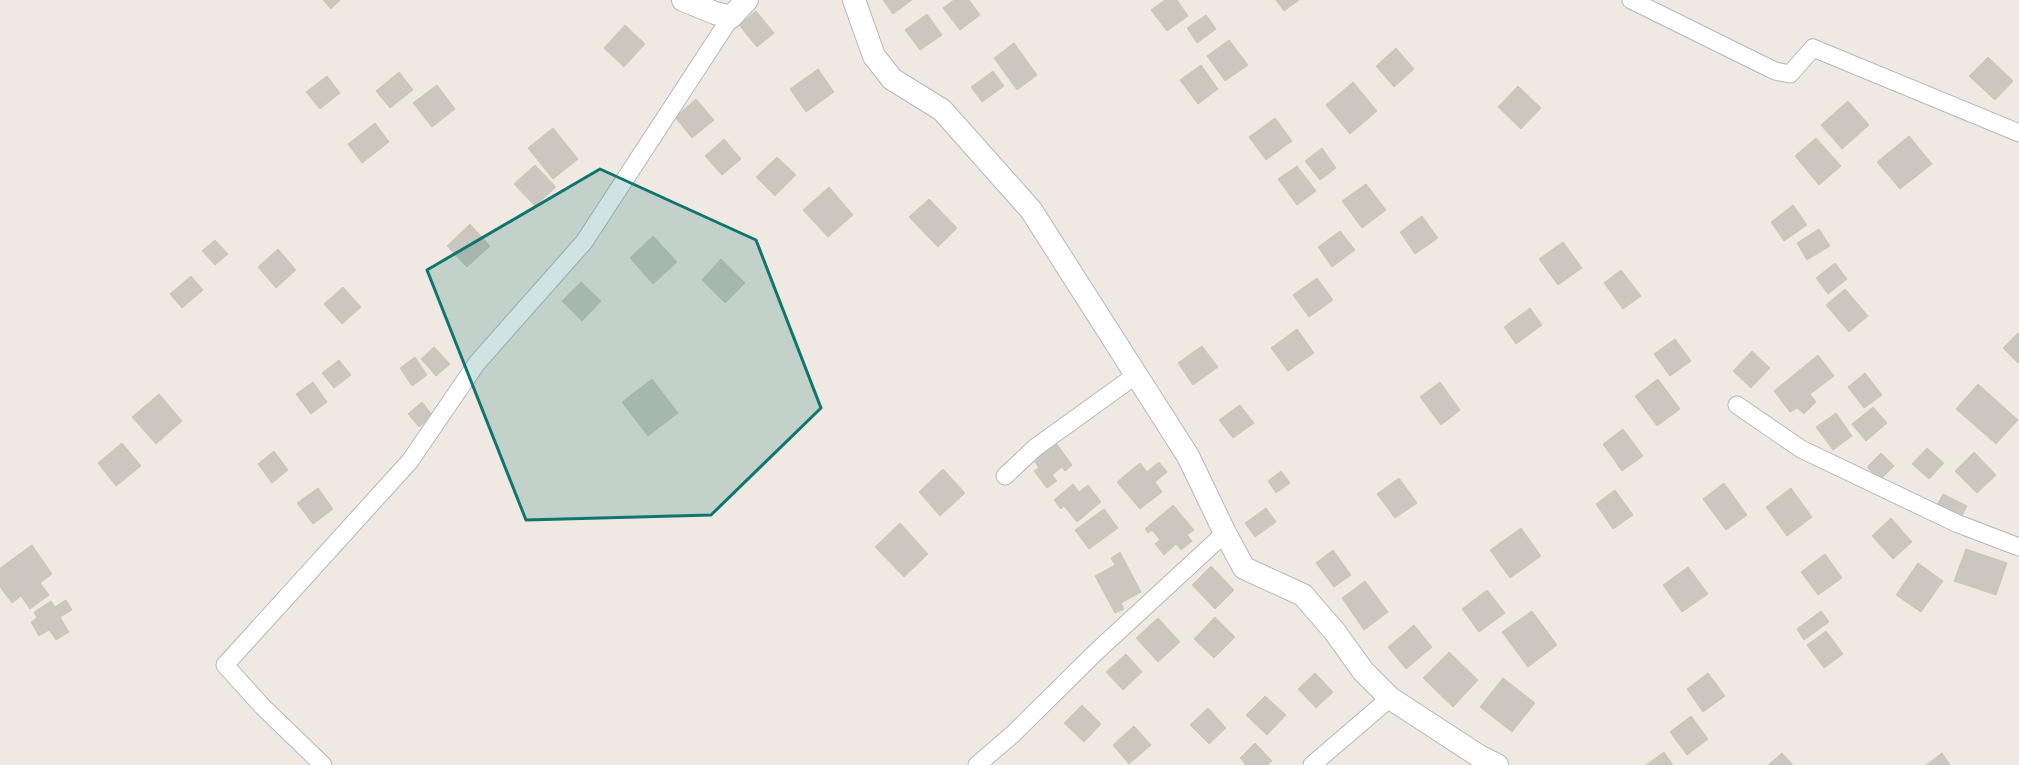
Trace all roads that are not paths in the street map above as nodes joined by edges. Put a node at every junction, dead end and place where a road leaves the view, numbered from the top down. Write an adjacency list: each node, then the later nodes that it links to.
1 (683, 0): 5 (street)
2 (747, 0): 5 (street)
3 (854, 0): 7 (street)
4 (1631, 0): 6 (street)
5 (731, 17): 13 (street)
6 (2019, 133)
7 (1136, 375): 9 (street); 10 (street)
8 (1736, 405): 11 (street)
9 (1005, 476)
10 (1225, 533): 12 (street); 14 (street)
11 (2019, 547)
12 (1390, 698): 15 (street); 16 (street)
13 (323, 765)
14 (977, 765)
15 (1312, 765)
16 (1497, 765)

